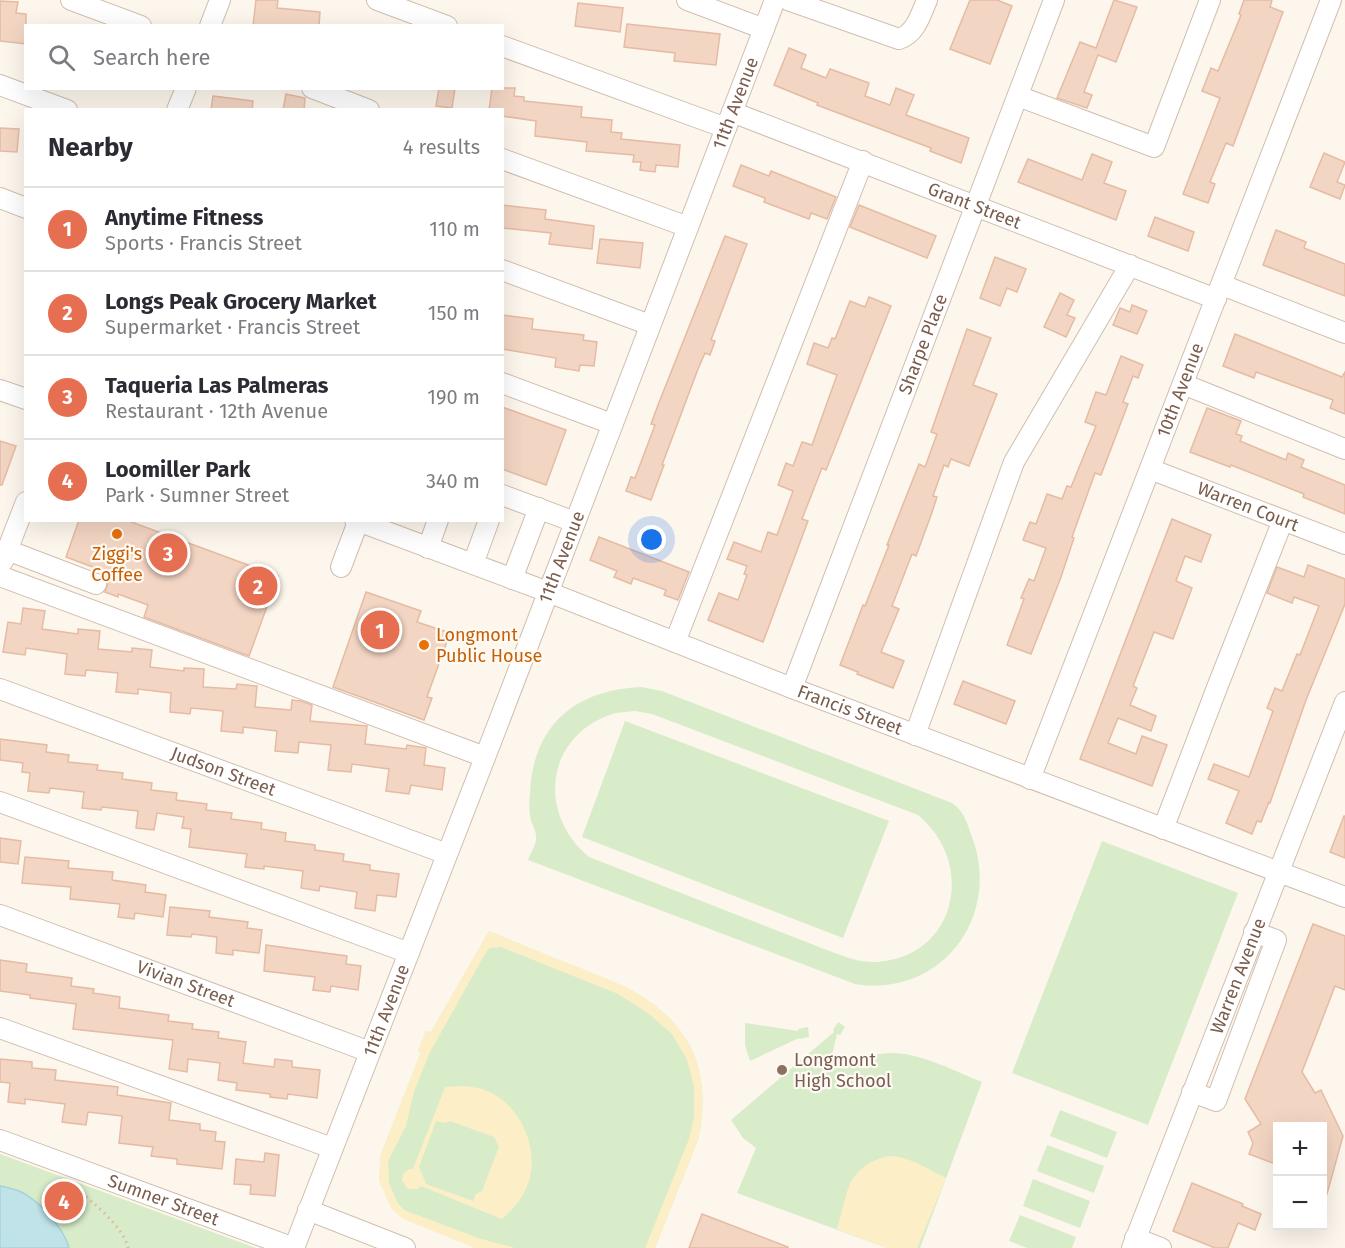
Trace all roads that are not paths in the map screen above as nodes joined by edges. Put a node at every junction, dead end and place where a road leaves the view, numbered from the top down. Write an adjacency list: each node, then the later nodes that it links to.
1 (71, 0): 11 (street)
2 (220, 0): 12 (street)
3 (377, 0): 13 (street)
4 (687, 0): 14 (street)
5 (775, 0): 14 (street, 11th Avenue)
6 (788, 0): 7 (street)
7 (927, 0)
8 (1054, 0): 19 (street, Sharpe Place)
9 (1210, 0): 19 (street)
10 (1331, 0): 32 (street, 10th Avenue)
11 (136, 24)
12 (211, 24)
13 (442, 24)
14 (764, 28): 23 (street, 11th Avenue)
15 (504, 47): 23 (street, Grant Street)
16 (0, 85): 20 (street)
17 (185, 90): 21 (street)
18 (317, 90): 22 (street)
19 (1018, 96): 27 (street, Sharpe Place)
20 (62, 108)
21 (178, 108)
22 (364, 108)
23 (729, 120): 25 (street, Grant Street); 29 (street, 11th Avenue)
24 (504, 160): 29 (street)
25 (863, 161): 27 (street, Grant Street); 60 (street)
26 (0, 198): 28 (street)
27 (976, 205): 30 (street, Grant Street); 61 (street, Sharpe Place)
28 (24, 207)
29 (688, 227): 33 (street, 11th Avenue)
30 (1130, 265): 32 (street, Grant Street); 64 (street)
31 (504, 271): 33 (street)
32 (1219, 292): 34 (street, Grant Street); 36 (street, 10th Avenue)
33 (650, 325): 39 (street, 11th Avenue)
34 (1345, 333)
35 (504, 384): 39 (street)
36 (1183, 384): 40 (street); 41 (street, 10th Avenue)
37 (0, 390): 38 (street)
38 (24, 398)
39 (612, 424): 50 (street, 11th Avenue)
40 (1345, 449)
41 (1150, 469): 45 (street, Warren Court); 66 (street, 10th Avenue)
42 (504, 496): 44 (street)
43 (24, 507): 53 (street)
44 (539, 508): 50 (street); 57 (street)
45 (1283, 520): 51 (street, Warren Court); 68 (street)
46 (357, 522): 55 (street)
47 (360, 522): 52 (street, Francis Street)
48 (437, 522): 52 (street)
49 (488, 522): 54 (street)
50 (575, 522): 59 (street, 11th Avenue)
51 (1345, 544)
52 (428, 548): 54 (street, Francis Street)
53 (3, 559): 58 (street)
54 (472, 564): 57 (street, Francis Street)
55 (341, 567)
56 (0, 576): 65 (street)
57 (512, 579): 59 (street, Francis Street)
58 (96, 584)
59 (548, 592): 60 (street, Francis Street); 65 (street, 11th Avenue)
60 (675, 642): 61 (street, Francis Street)
61 (792, 688): 64 (street, Francis Street)
62 (0, 689): 69 (street, Judson Street)
63 (1345, 702): 70 (street, Warren Avenue)
64 (915, 735): 66 (street, Francis Street)
65 (485, 757): 69 (street, 11th Avenue)
66 (1030, 779): 68 (street, Francis Street)
67 (0, 802): 73 (street)
68 (1163, 829): 70 (street, Francis Street)
69 (447, 854): 73 (street, 11th Avenue)
70 (1278, 872): 71 (street, Francis Street); 79 (street, Warren Avenue)
71 (1345, 897)
72 (0, 915): 75 (street, Vivian Street)
73 (409, 953): 75 (street, 11th Avenue)
74 (0, 1028): 77 (street)
75 (370, 1052): 77 (street, 11th Avenue)
76 (0, 1140): 80 (street, Sumner Street)
77 (333, 1148): 78 (street, 11th Avenue)
78 (308, 1210): 80 (street, 11th Avenue); 81 (street)
79 (1134, 1243): 82 (street)
80 (294, 1248)
81 (405, 1248)
82 (1161, 1248)

